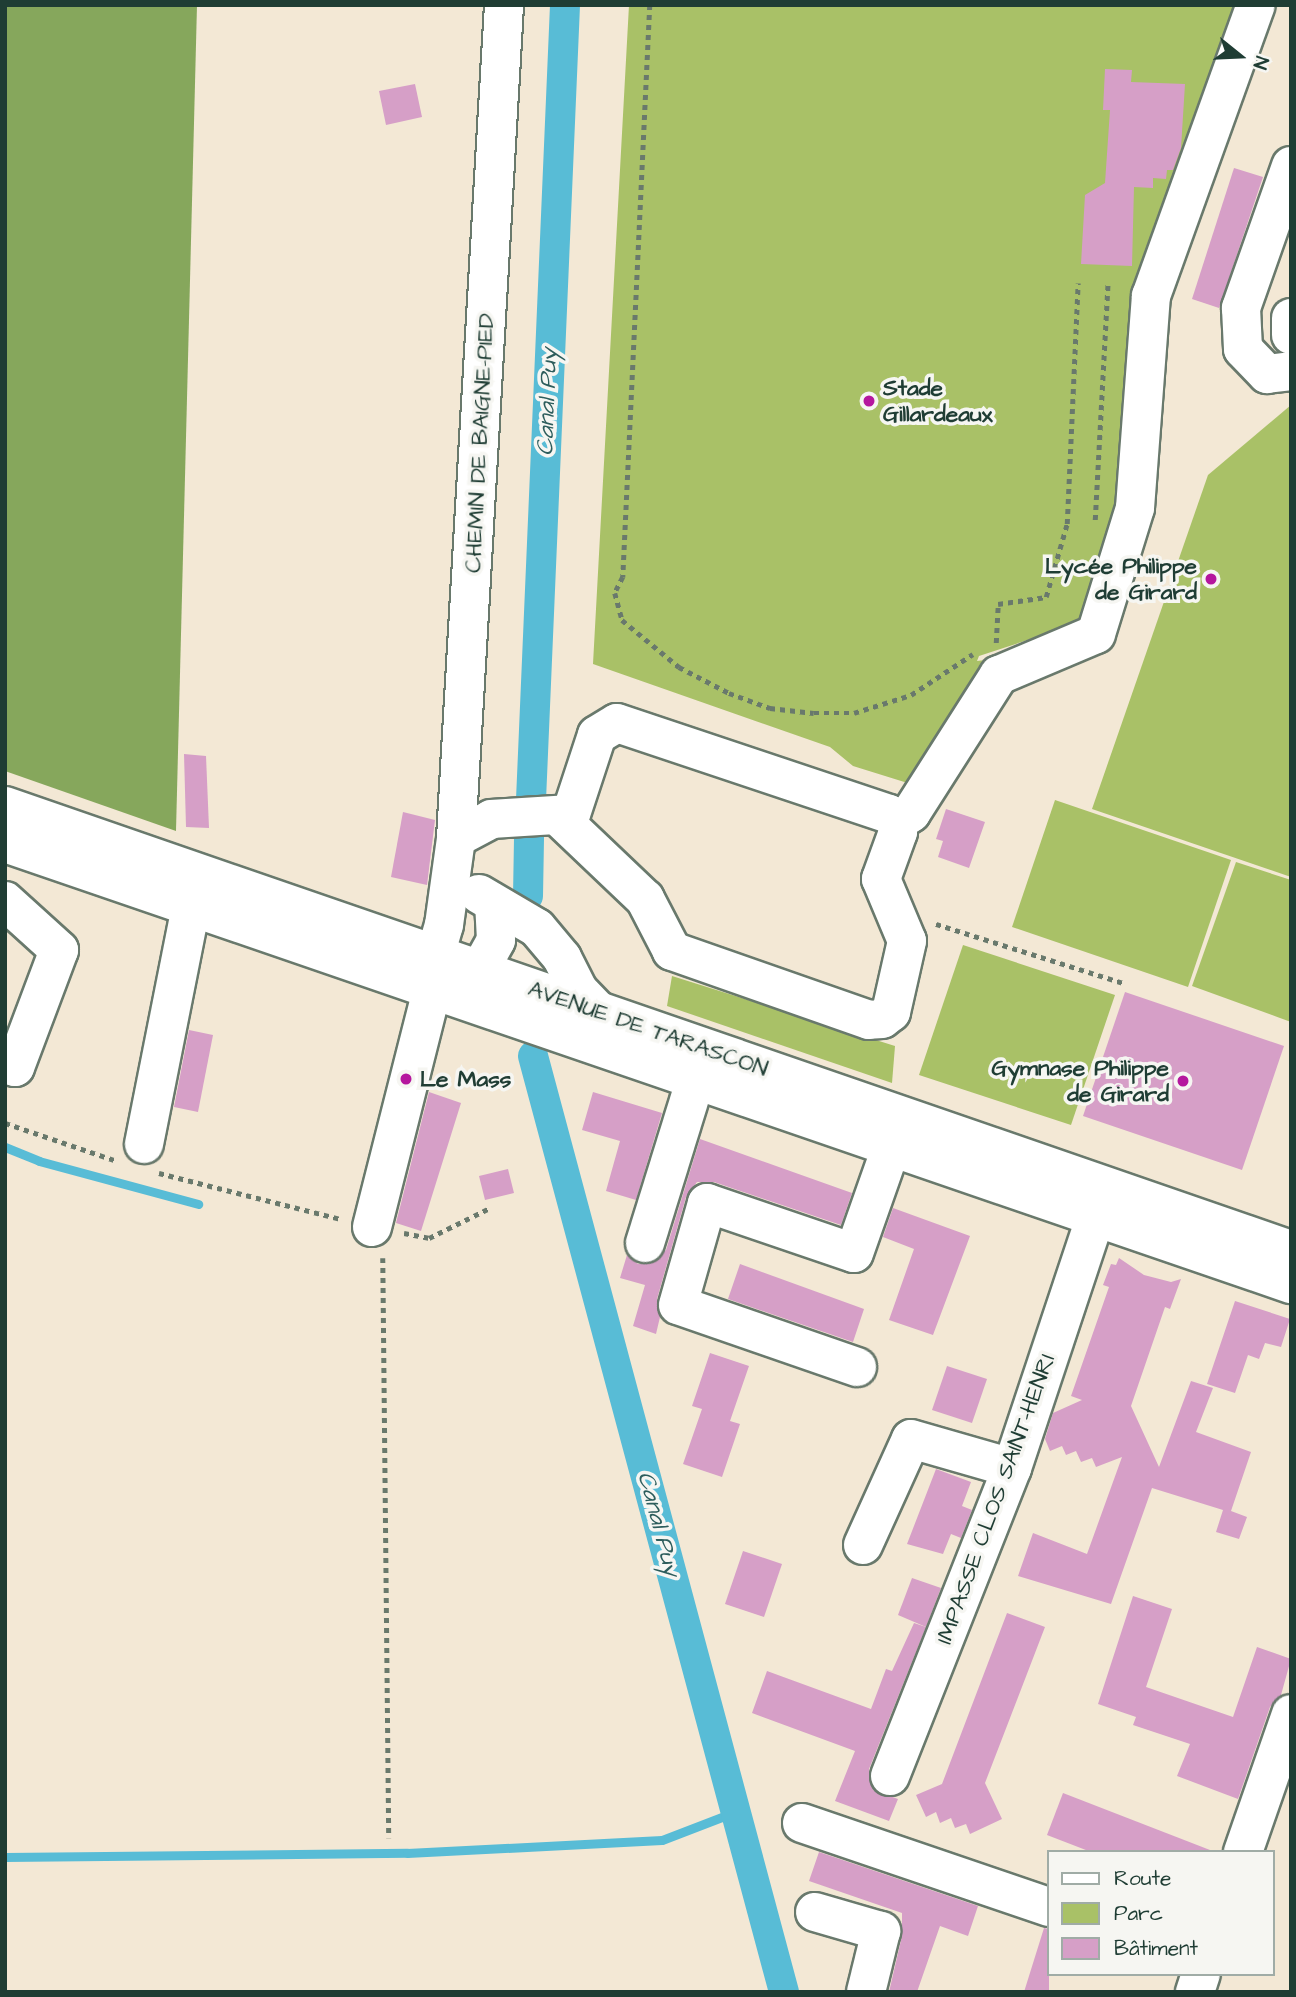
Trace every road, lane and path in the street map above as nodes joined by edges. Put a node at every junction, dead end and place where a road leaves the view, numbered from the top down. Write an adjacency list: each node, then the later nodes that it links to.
1 (504, 5): 15 (main road, CHEMIN DE BAIGNE-PIED)
2 (650, 5): 11 (path)
3 (1256, 5): 11 (main road)
4 (1291, 166): 9 (main road)
5 (1108, 282): 10 (path)
6 (1078, 283): 11 (path)
7 (1291, 318): 8 (main road)
8 (1291, 335)
9 (1291, 371)
10 (1094, 527)
11 (1001, 653): 14 (main road)
12 (5, 806): 22 (main road, AVENUE DE TARASCON)
13 (559, 817): 14 (main road); 15 (main road); 21 (main road)
14 (897, 821): 21 (main road)
15 (456, 838): 17 (main road, CHEMIN DE BAIGNE-PIED)
16 (5, 843): 20 (main road, AVENUE DE TARASCON)
17 (452, 880): 19 (main road); 22 (main road, CHEMIN DE BAIGNE-PIED)
18 (5, 901): 25 (main road)
19 (494, 904): 22 (main road); 24 (main road)
20 (191, 907): 22 (main road, AVENUE DE TARASCON); 29 (main road)
21 (892, 910): 23 (path)
22 (453, 982): 24 (main road, AVENUE DE TARASCON); 26 (main road, AVENUE DE TARASCON); 32 (main road)
23 (1123, 983)
24 (600, 1013): 34 (main road, AVENUE DE TARASCON)
25 (5, 1064)
26 (695, 1081): 28 (main road, AVENUE DE TARASCON); 33 (main road)
27 (5, 1123): 29 (path)
28 (891, 1148): 31 (main road, AVENUE DE TARASCON); 36 (main road)
29 (138, 1159): 32 (path)
30 (488, 1209): 32 (path)
31 (1095, 1218): 35 (main road, AVENUE DE TARASCON); 37 (main road, IMPASSE CLOS SAINT-HENRI)
32 (377, 1228): 42 (path)
33 (645, 1243)
34 (1291, 1250)
35 (1291, 1284)
36 (857, 1367)
37 (1012, 1468): 38 (main road); 40 (main road, IMPASSE CLOS SAINT-HENRI)
38 (863, 1545)
39 (1291, 1714): 43 (main road)
40 (890, 1776)
41 (802, 1823): 44 (main road)
42 (389, 1838)
43 (1244, 1850)
44 (1048, 1907)
45 (815, 1912): 46 (main road)
46 (866, 1992)

